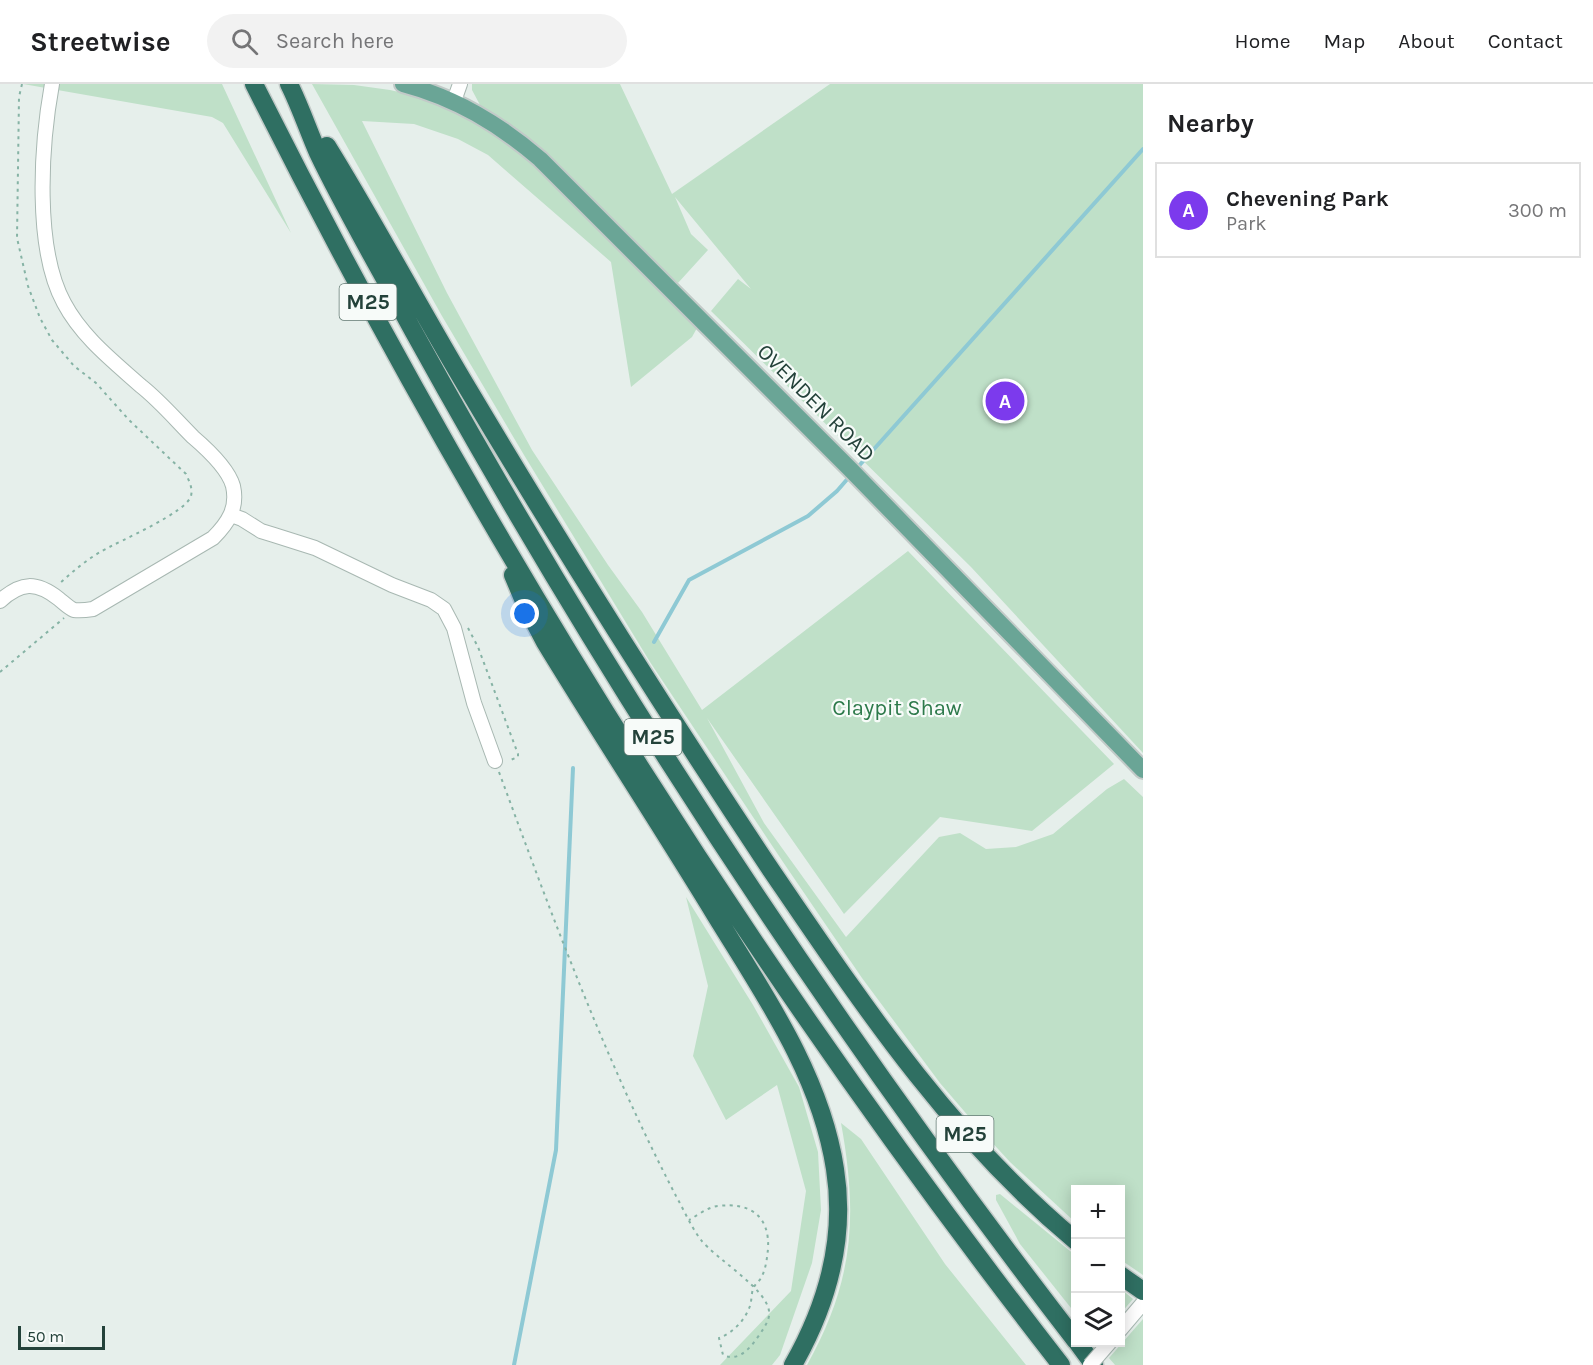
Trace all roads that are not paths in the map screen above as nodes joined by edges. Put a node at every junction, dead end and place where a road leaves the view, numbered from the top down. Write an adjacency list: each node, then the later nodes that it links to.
1 (52, 84): 7 (street)
2 (254, 84): 8 (highway, M25)
3 (403, 84): 6 (main road, OVENDEN ROAD)
4 (460, 84): 6 (street)
5 (291, 89): 12 (highway, M25); 17 (highway, M25)
6 (454, 101): 11 (main road, OVENDEN ROAD)
7 (232, 514): 9 (street); 10 (street)
8 (489, 517): 20 (highway, M25); 21 (highway, M25)
9 (0, 601)
10 (496, 764)
11 (1143, 770)
12 (1074, 1239)
13 (1125, 1278): 14 (highway)
14 (1143, 1291)
15 (1143, 1303): 16 (street)
16 (1125, 1324)
17 (1071, 1335)
18 (1079, 1347): 22 (highway, M25)
19 (1106, 1347): 22 (street, bridge)
20 (793, 1365)
21 (1061, 1365)
22 (1092, 1365)

